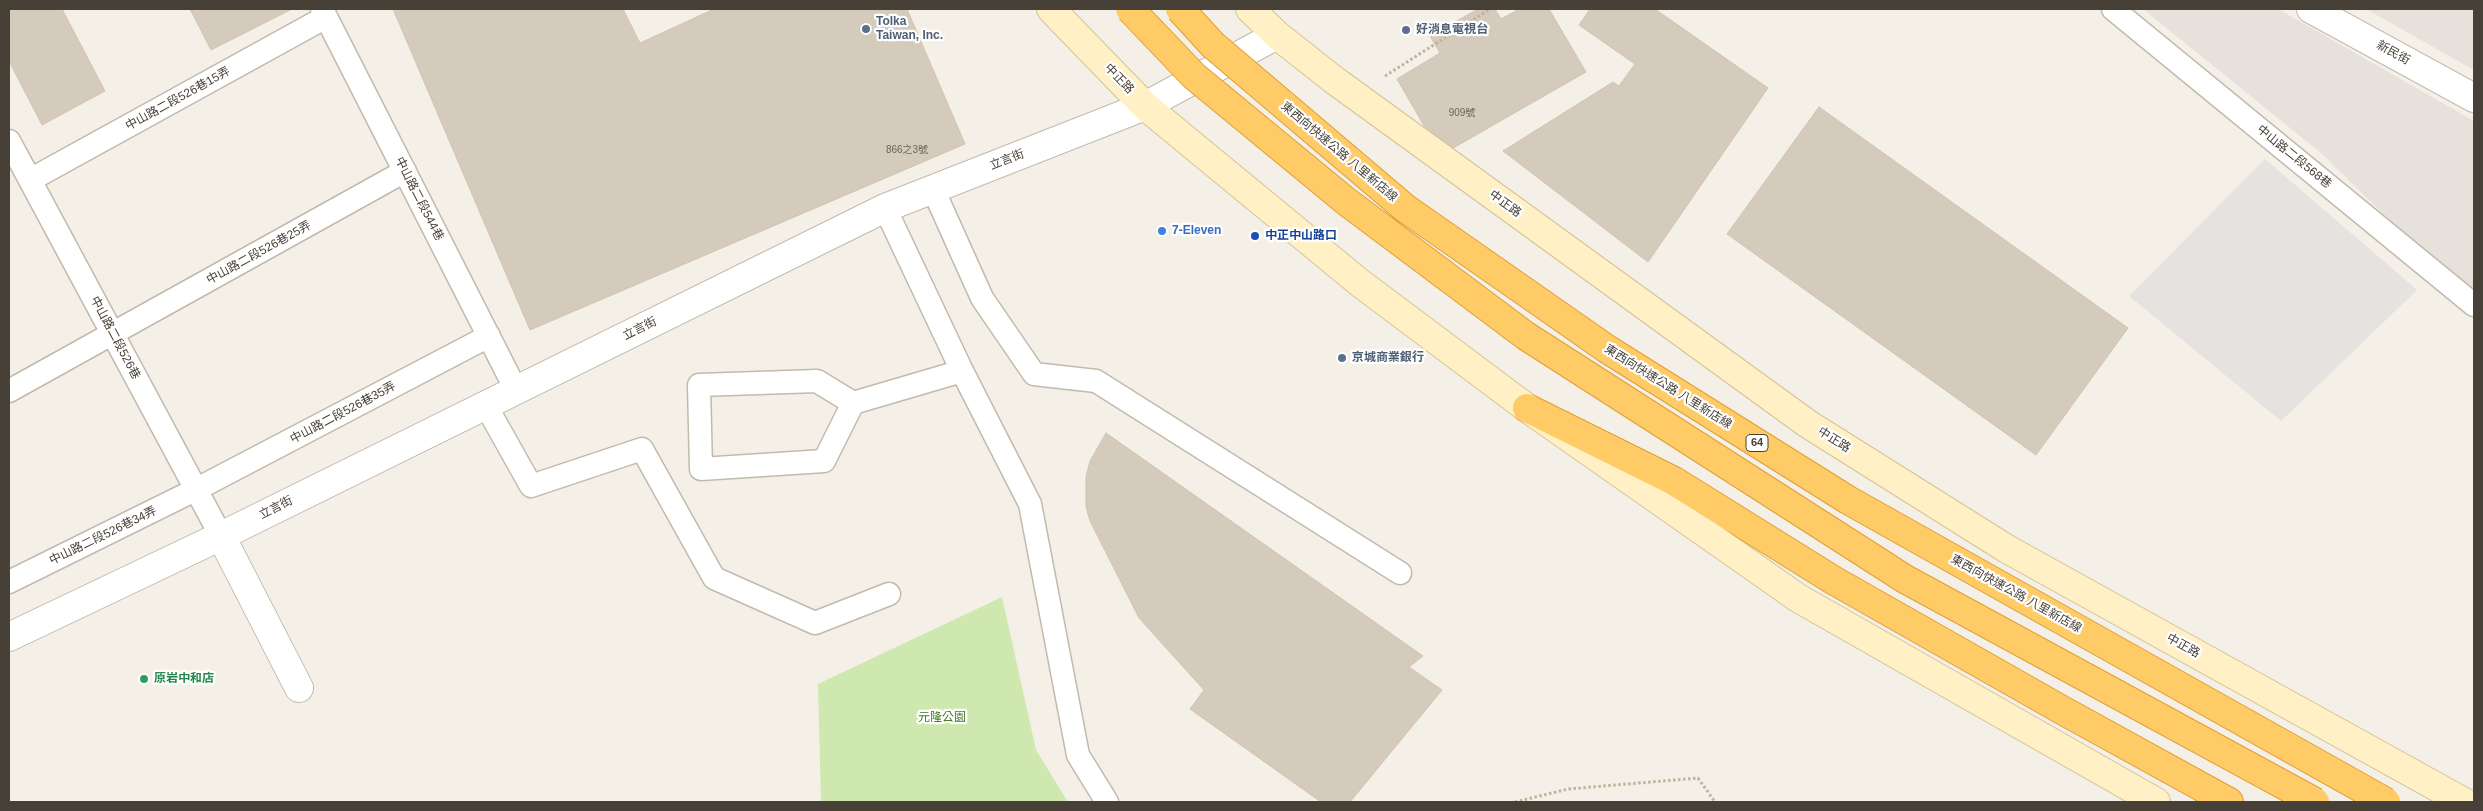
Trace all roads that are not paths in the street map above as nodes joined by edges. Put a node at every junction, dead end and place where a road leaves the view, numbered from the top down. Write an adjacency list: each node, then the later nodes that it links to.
1 (1051, 9): 10 (main road, 中正路)
2 (1130, 9): 35 (highway, bridge)
3 (1180, 9): 36 (highway, 東西向快速公路 八里新店線 / 64, bridge)
4 (1250, 9): 8 (main road, 中正路)
5 (2113, 9): 16 (lane, 中山路二段568巷)
6 (2311, 9): 9 (street, 新民街)
7 (324, 13): 12 (lane, 中山路二段544巷); 13 (lane, 中山路二段526巷15弄)
8 (1277, 35): 10 (street, 立言街); 37 (main road, 中正路)
9 (2474, 98)
10 (1145, 106): 14 (street, 立言街); 24 (main road, 中正路)
11 (9, 141): 13 (lane, 中山路二段526巷)
12 (405, 171): 17 (lane, 中山路二段526巷25弄); 18 (lane, 中山路二段544巷)
13 (30, 180): 17 (lane, 中山路二段526巷)
14 (933, 189): 15 (street, 立言街); 27 (lane)
15 (885, 208): 19 (lane); 20 (street, 立言街)
16 (2474, 305)
17 (113, 334): 21 (lane, 中山路二段526巷25弄); 25 (lane, 中山路二段526巷)
18 (489, 336): 20 (lane, 中山路二段544巷); 25 (lane, 中山路二段526巷35弄)
19 (962, 371): 22 (lane); 32 (lane)
20 (516, 390): 23 (street, 立言街)
21 (9, 391)
22 (853, 403): 22 (lane)
23 (485, 404): 26 (street, 立言街); 29 (lane)
24 (1527, 408): 33 (main road, 中正路); 34 (highway)
25 (197, 489): 26 (lane, 中山路二段526巷); 28 (lane, 中山路二段526巷34弄)
26 (221, 536): 30 (street, 立言街); 31 (street)
27 (1400, 573)
28 (9, 582)
29 (889, 594)
30 (9, 637)
31 (299, 688)
32 (1107, 802)
33 (2156, 802)
34 (2229, 802)
35 (2315, 802)
36 (2386, 802)
37 (2464, 802)

